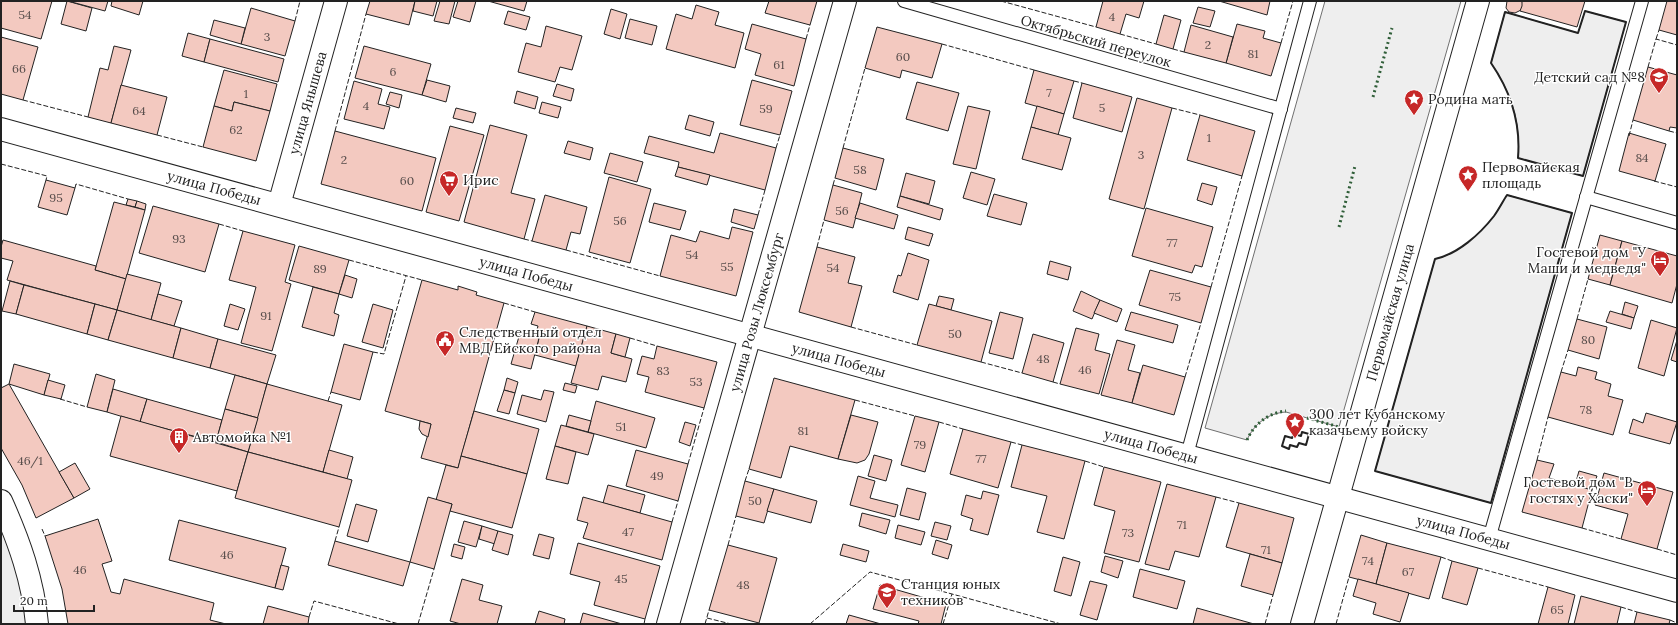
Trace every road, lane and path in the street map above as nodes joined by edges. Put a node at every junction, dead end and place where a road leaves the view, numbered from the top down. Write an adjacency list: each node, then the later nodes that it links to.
1 (336, 1): 10 (street, улица Янышева)
2 (845, 1): 12 (street, улица Розы Люксембург)
3 (904, 1): 7 (lane, Октябрьский переулок)
4 (1310, 1): 7 (lane)
5 (1478, 1): 14 (street, Первомайская улица)
6 (1642, 1): 9 (lane)
7 (1281, 109): 13 (lane)
8 (1, 129): 10 (street, улица Победы)
9 (1586, 197): 11 (lane); 16 (lane)
10 (279, 205): 12 (street, улица Победы)
11 (1677, 223)
12 (750, 336): 13 (street, улица Победы); 19 (street, улица Розы Люксембург)
13 (1187, 456): 14 (street, улица Победы)
14 (1338, 498): 16 (street, улица Победы); 20 (street, Первомайская улица)
15 (1, 501): 18 (street)
16 (1489, 539): 17 (street, улица Победы)
17 (1677, 591)
18 (37, 624)
19 (668, 624)
20 (1302, 624)

